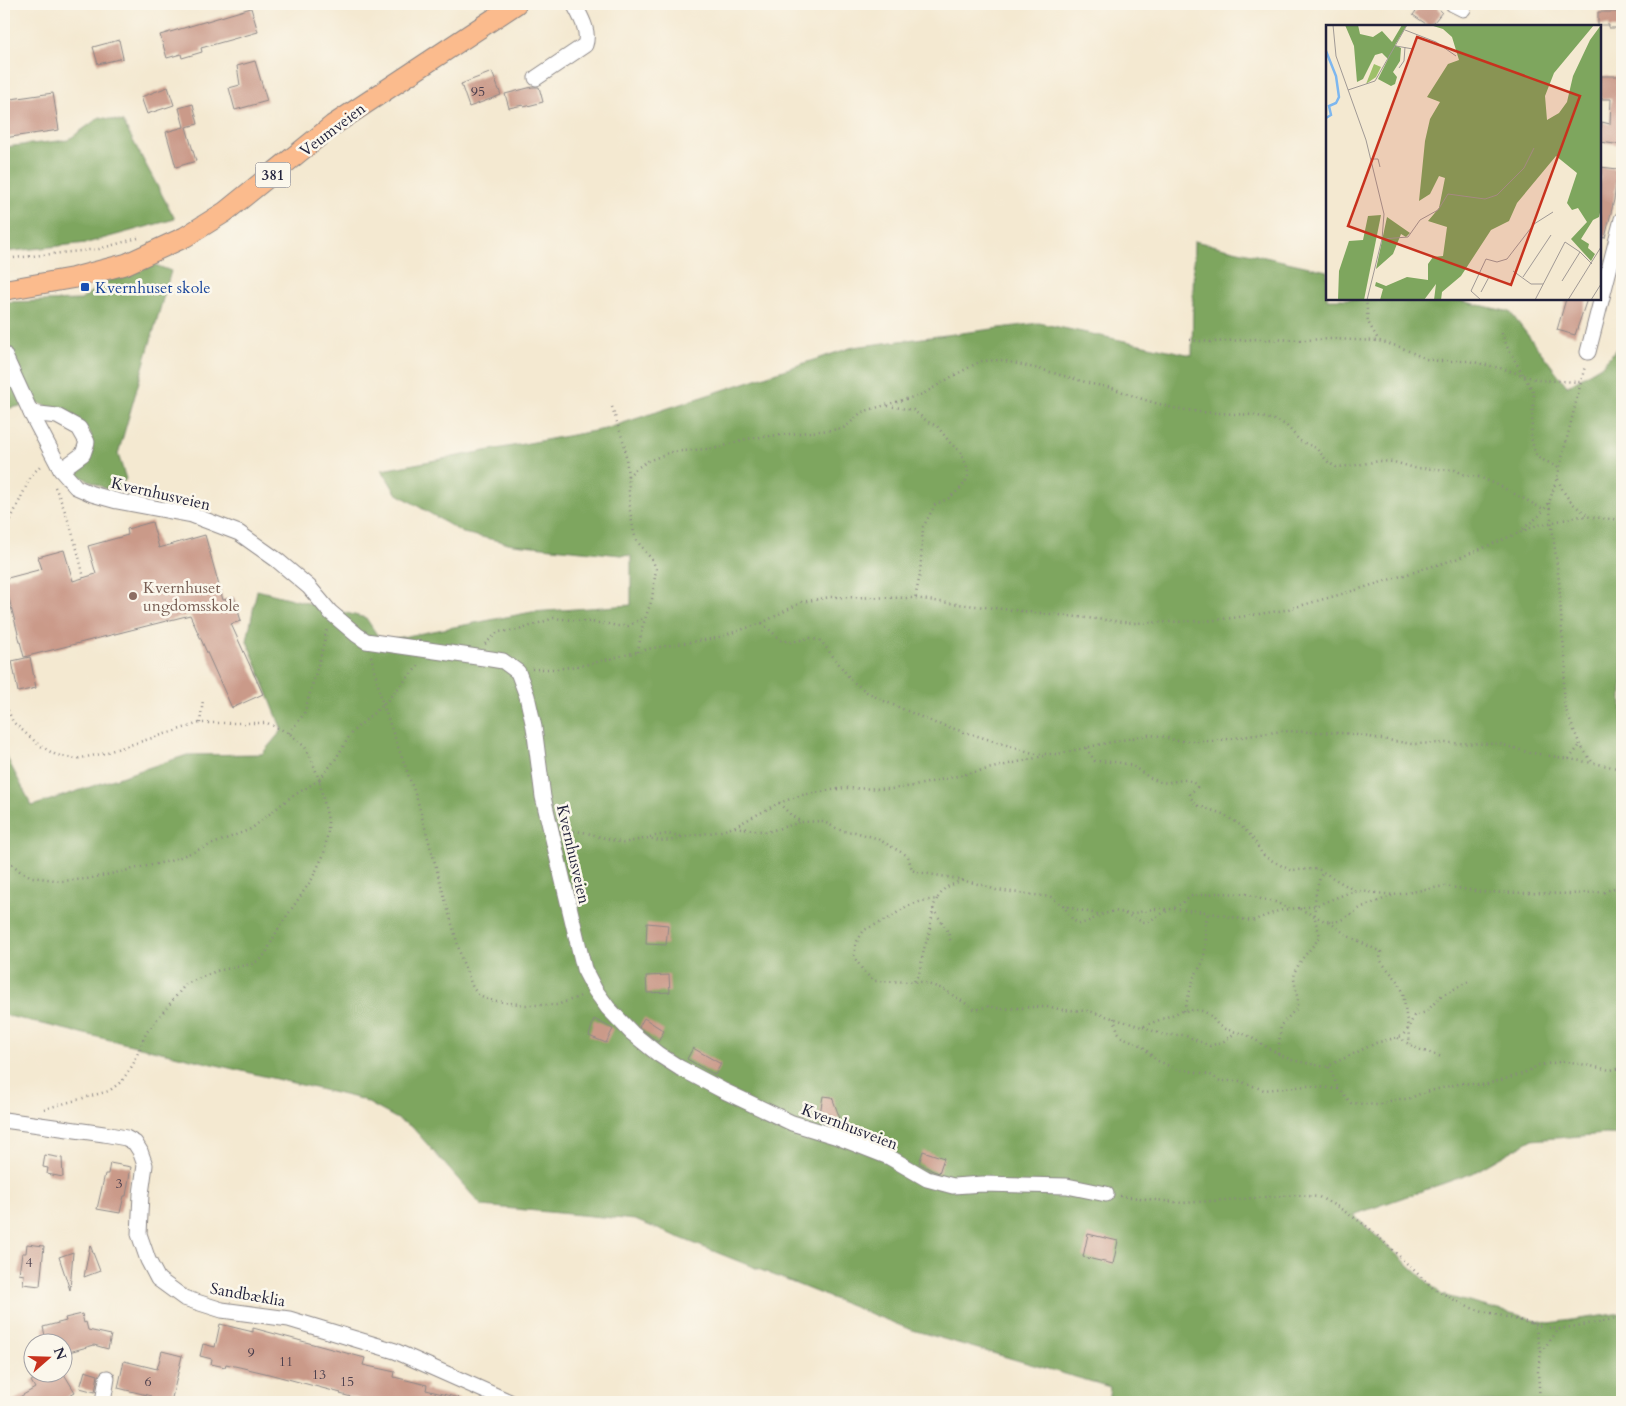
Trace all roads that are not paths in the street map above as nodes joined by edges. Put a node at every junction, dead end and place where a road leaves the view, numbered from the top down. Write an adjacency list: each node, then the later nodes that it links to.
1 (516, 4): 7 (main road, Veumveien / 381)
2 (574, 4): 5 (street)
3 (1452, 4): 4 (street)
4 (1463, 4)
5 (536, 78)
6 (1622, 219): 8 (street)
7 (4, 290)
8 (1588, 352)
9 (4, 354): 10 (street, Kvernhusveien)
10 (30, 413): 11 (street, Kvernhusveien); 11 (street)
11 (54, 471): 13 (street, Kvernhusveien)
12 (4, 1120): 16 (street, Sandbæklia)
13 (1106, 1194)
14 (107, 1378): 15 (street)
15 (103, 1402)
16 (510, 1402)

